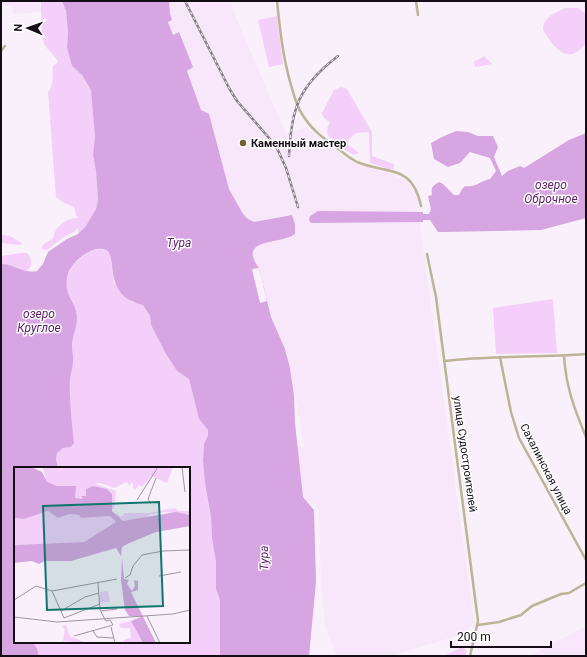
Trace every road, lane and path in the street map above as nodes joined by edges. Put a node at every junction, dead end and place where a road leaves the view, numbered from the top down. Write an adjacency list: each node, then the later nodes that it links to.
1 (277, 1): 6 (street)
2 (416, 1): 3 (street)
3 (418, 15)
4 (6, 46): 5 (street)
5 (1, 51)
6 (421, 206)
7 (427, 254): 11 (street, улица Судостроителей)
8 (586, 354): 9 (street)
9 (564, 356): 10 (street); 12 (street)
10 (500, 357): 11 (street); 13 (street, Сахалинская улица)
11 (444, 361): 15 (street, улица Судостроителей)
12 (586, 437)
13 (586, 560)
14 (586, 582): 15 (street)
15 (478, 625): 16 (street, улица Судостроителей)
16 (470, 656)

